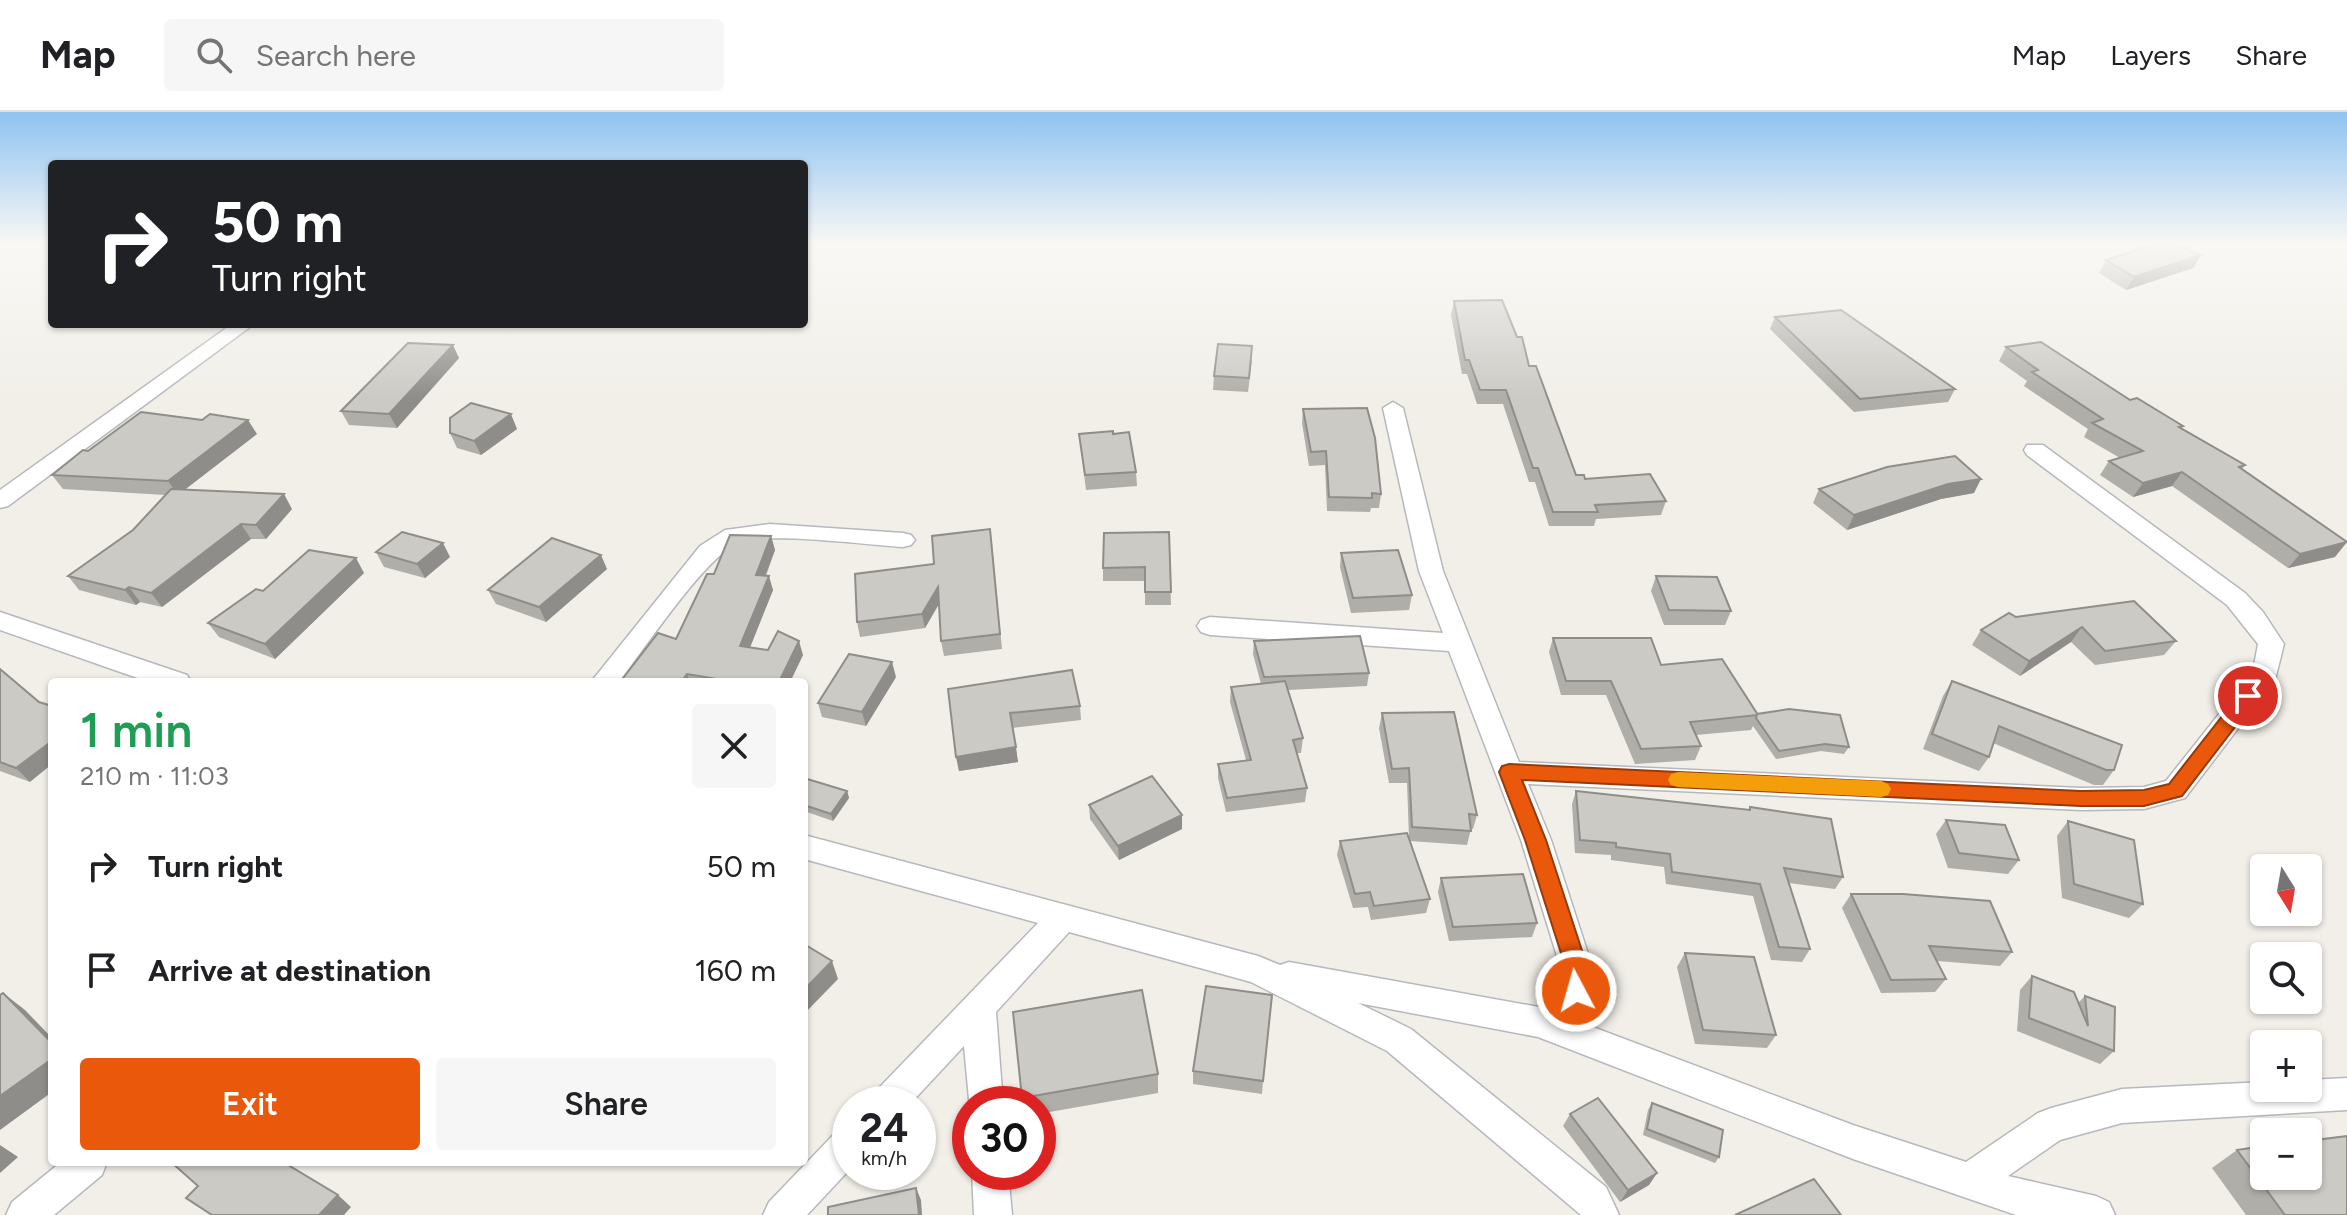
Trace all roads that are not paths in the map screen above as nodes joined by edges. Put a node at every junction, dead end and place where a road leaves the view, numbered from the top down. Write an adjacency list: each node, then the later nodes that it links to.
1 (238, 328): 4 (street)
2 (1393, 408): 8 (street)
3 (2035, 450): 11 (street)
4 (0, 501)
5 (903, 540): 10 (street)
6 (0, 621): 9 (street)
7 (1210, 626): 8 (street)
8 (1458, 643): 11 (street)
9 (166, 678)
10 (607, 678)
11 (1509, 772): 16 (street)
12 (808, 848): 13 (street)
13 (1062, 919): 14 (street); 15 (street)
14 (1258, 970): 16 (street); 27 (street)
15 (979, 1007): 17 (street); 18 (street)
16 (1573, 1034): 22 (street)
17 (904, 1086)
18 (984, 1086)
19 (2347, 1094): 22 (street)
20 (832, 1162): 25 (street)
21 (84, 1166): 24 (street)
22 (1969, 1181): 28 (street)
23 (991, 1190): 26 (street)
24 (25, 1215)
25 (782, 1215)
26 (993, 1215)
27 (1600, 1215)
28 (2096, 1215)

